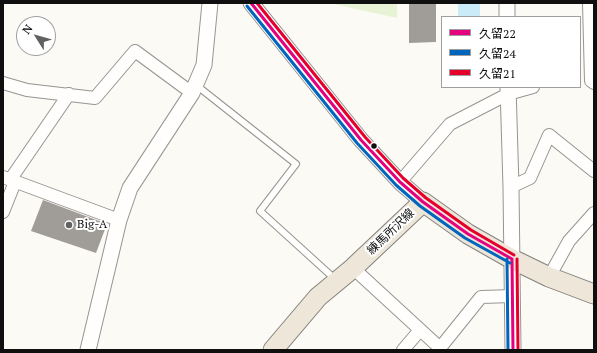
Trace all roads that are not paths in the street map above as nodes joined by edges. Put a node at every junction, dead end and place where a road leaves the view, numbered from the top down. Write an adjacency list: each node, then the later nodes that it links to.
1 (210, 3): 10 (street)
2 (251, 3): 15 (street)
3 (507, 3): 5 (street)
4 (589, 3): 6 (street)
5 (507, 16)
6 (586, 72): 7 (street)
7 (594, 83)
8 (3, 84): 12 (street)
9 (525, 88): 11 (street)
10 (194, 89): 12 (street); 20 (street); 24 (lane)
11 (508, 90): 15 (street); 16 (street)
12 (69, 94): 14 (street)
13 (594, 171): 16 (street)
14 (9, 180): 18 (street); 20 (street)
15 (400, 182): 17 (street)
16 (511, 187): 21 (street)
17 (423, 202): 21 (main road, 練馬所沢線); 22 (main road, 練馬所沢線)
18 (3, 212)
19 (594, 213): 23 (street)
20 (120, 220): 28 (street)
21 (512, 259): 23 (main road, 練馬所沢線); 26 (street)
22 (353, 268): 24 (main road, 練馬所沢線); 27 (street)
23 (549, 277): 25 (main road, 練馬所沢線)
24 (338, 281): 29 (main road, 練馬所沢線)
25 (594, 294)
26 (513, 296): 27 (street); 31 (street)
27 (420, 330): 30 (street)
28 (88, 350)
29 (273, 350)
30 (403, 350)
31 (513, 350)

